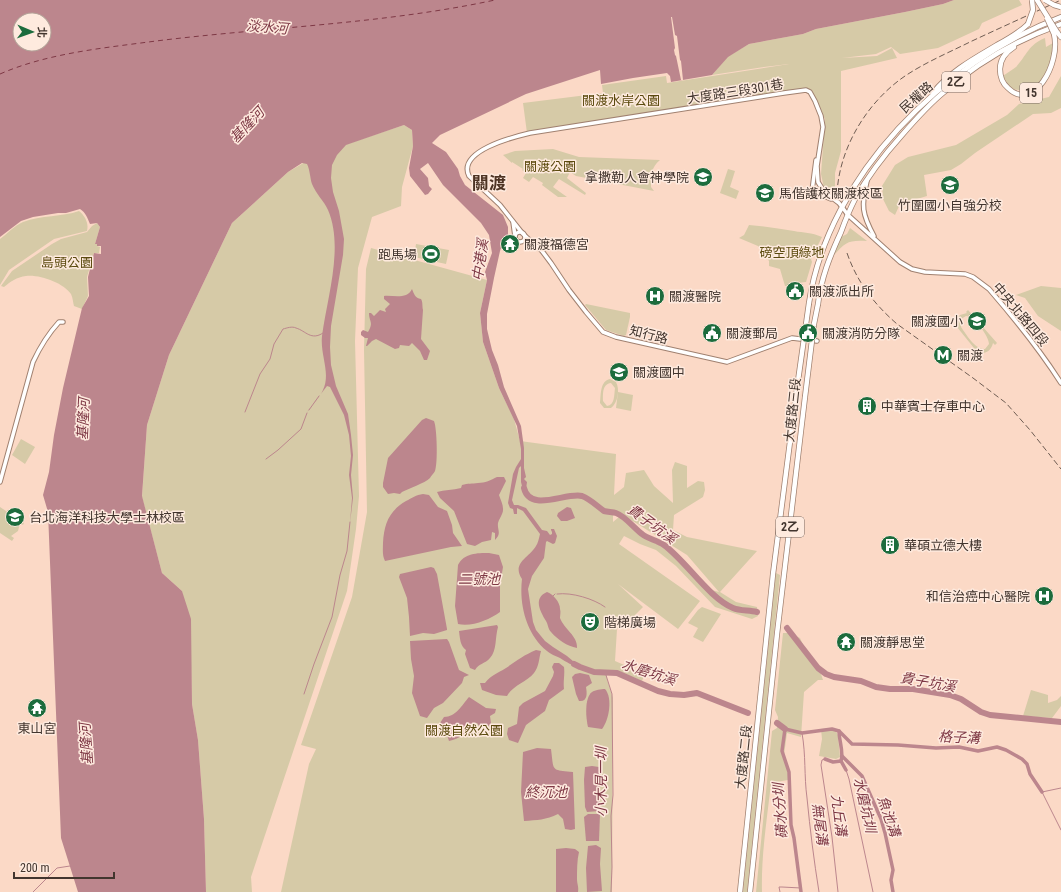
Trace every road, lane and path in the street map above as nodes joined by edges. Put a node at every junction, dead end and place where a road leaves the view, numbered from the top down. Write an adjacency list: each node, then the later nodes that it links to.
1 (1032, 0): 11 (main road, bridge)
2 (1037, 0): 7 (main road, 15, bridge)
3 (1045, 0): 4 (main road, bridge)
4 (1061, 7)
5 (1061, 17): 10 (main road, 民權路 / 2乙)
6 (1061, 24): 8 (main road, 民權路 / 2乙)
7 (1055, 33): 8 (main road, 15); 9 (main road, 15)
8 (1032, 36): 10 (main road, 民權路 / 2乙)
9 (1061, 37)
10 (992, 54): 11 (main road, 民權路 / 2乙); 13 (main road, 民權路 / 2乙)
11 (928, 99): 16 (main road, 民權路 / 2乙)
12 (819, 151): 14 (street); 15 (street); 19 (street, 大度路三段301巷)
13 (867, 179): 17 (main road, 民權路 / 2乙); 25 (street)
14 (812, 191): 15 (street); 18 (street)
15 (827, 194): 18 (street)
16 (849, 195): 20 (main road, 大度路三段 / 2乙)
17 (855, 200): 21 (main road, 大度路三段 / 2乙)
18 (837, 201): 20 (street, 中央北路四段)
19 (502, 207): 22 (street, 知行路)
20 (842, 207): 21 (street, 中央北路四段); 32 (main road, 大度路三段 / 2乙, bridge)
21 (848, 215): 25 (street, 中央北路四段); 33 (main road, 大度路三段 / 2乙, bridge)
22 (513, 221): 23 (street, 知行路); 24 (street)
23 (522, 234): 24 (street); 26 (street); 27 (street, 知行路)
24 (515, 238): 26 (street)
25 (875, 239): 30 (street, 中央北路四段)
26 (521, 242): 27 (street)
27 (534, 244): 29 (street, 知行路)
28 (63, 322): 31 (street)
29 (817, 341)
30 (1061, 383)
31 (0, 482)
32 (768, 624): 34 (main road, 大度路二段 / 2乙)
33 (778, 629): 35 (main road, 大度路二段 / 2乙)
34 (740, 892)
35 (750, 892)

